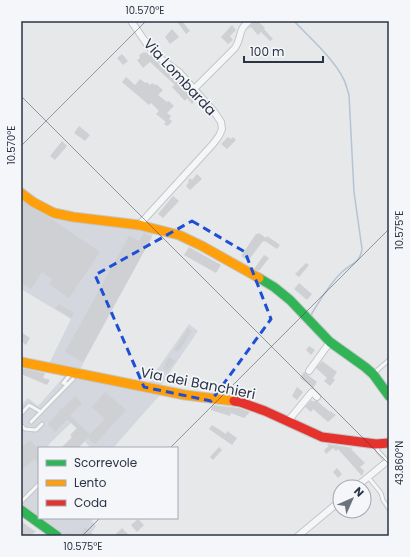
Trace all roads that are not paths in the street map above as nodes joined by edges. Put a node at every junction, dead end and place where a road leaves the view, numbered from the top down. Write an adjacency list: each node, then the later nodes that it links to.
1 (131, 21): 3 (street, Via Lombarda)
2 (249, 21): 3 (street)
3 (194, 89): 5 (street, Via Lombarda)
4 (21, 193): 5 (street)
5 (139, 225): 6 (street)
6 (330, 342): 9 (street); 10 (street)
7 (389, 360): 10 (lane)
8 (21, 362): 11 (street, Via dei Banchieri)
9 (309, 371)
10 (374, 373): 13 (street)
11 (72, 376): 12 (lane); 12 (lane); 17 (street, Via dei Banchieri)
12 (68, 384): 15 (lane)
13 (389, 396)
14 (317, 397): 17 (street)
15 (41, 412): 16 (lane); 18 (lane)
16 (21, 414)
17 (288, 421): 22 (street, Via dei Banchieri)
18 (31, 422)
19 (42, 424): 20 (lane)
20 (21, 426)
21 (389, 443): 22 (street, Via dei Banchieri)
22 (376, 444): 23 (lane)
23 (384, 464): 24 (street)
24 (368, 478): 28 (lane)
25 (38, 485): 26 (lane)
26 (21, 502)
27 (332, 508): 31 (street)
28 (389, 509)
29 (21, 510): 30 (street)
30 (57, 536)
31 (298, 536)

